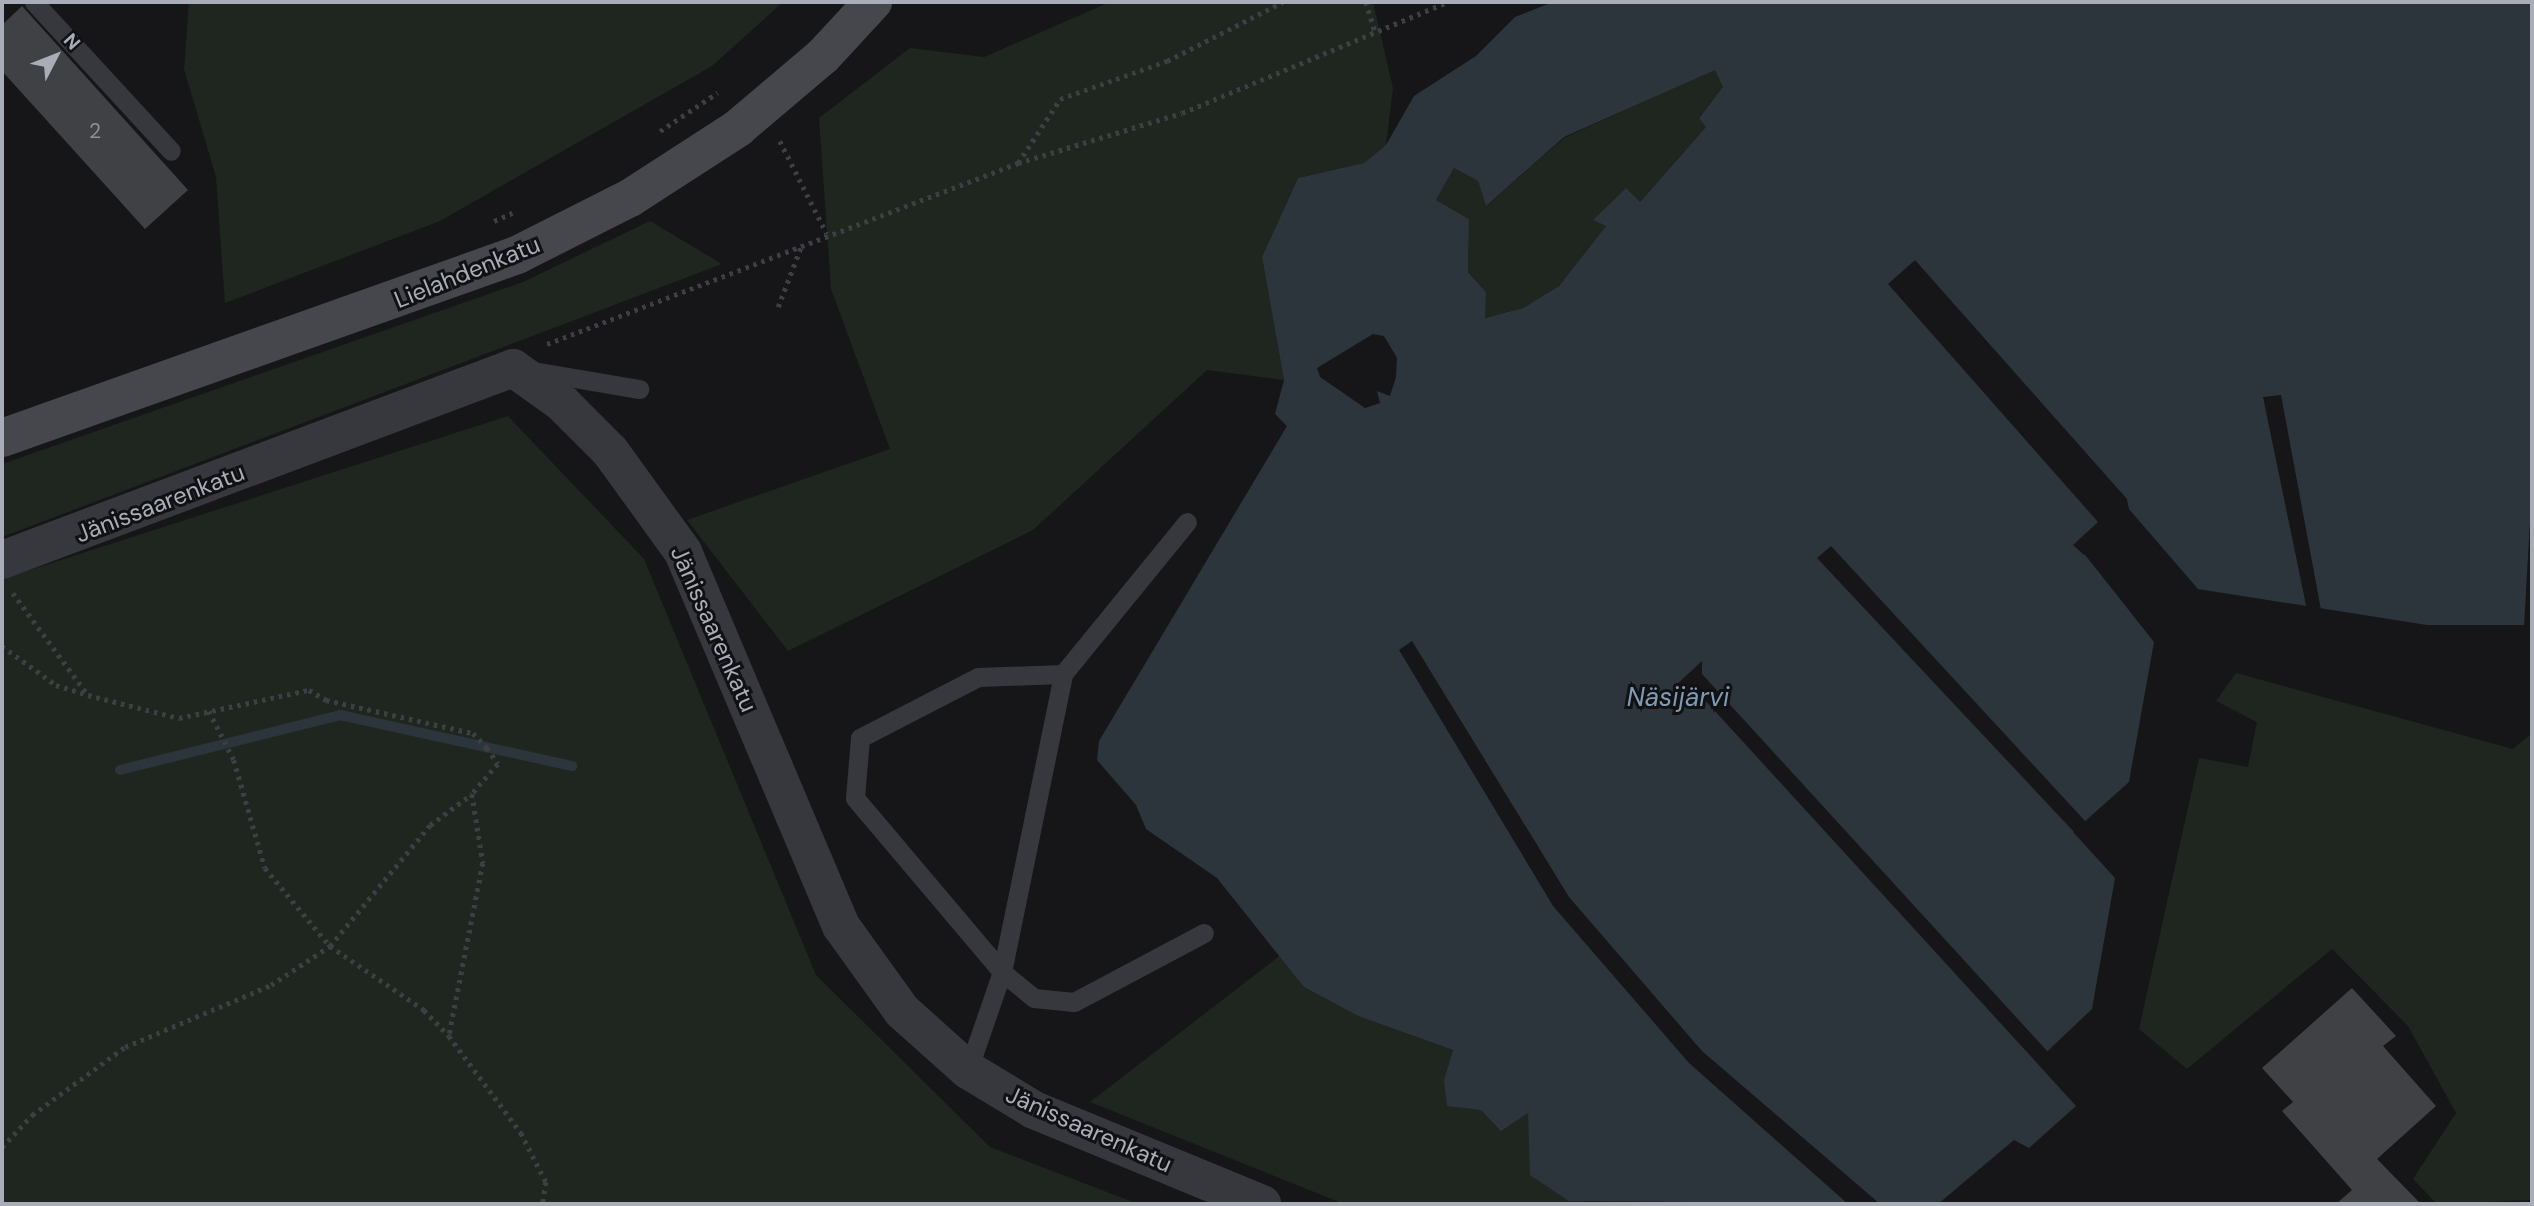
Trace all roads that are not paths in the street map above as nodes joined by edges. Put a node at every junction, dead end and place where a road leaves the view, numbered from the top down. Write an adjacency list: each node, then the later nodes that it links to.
1 (873, 2): 6 (street, Lielahdenkatu)
2 (44, 5): 3 (lane)
3 (171, 151)
4 (513, 368): 5 (lane); 8 (street, Jänissaarenkatu); 12 (street, Jänissaarenkatu)
5 (639, 389)
6 (2, 438)
7 (1187, 522): 9 (lane)
8 (6, 575)
9 (1063, 674): 11 (lane); 11 (lane)
10 (1204, 933): 11 (lane)
11 (1002, 971): 12 (lane)
12 (968, 1070): 13 (street, Jänissaarenkatu)
13 (1262, 1204)

